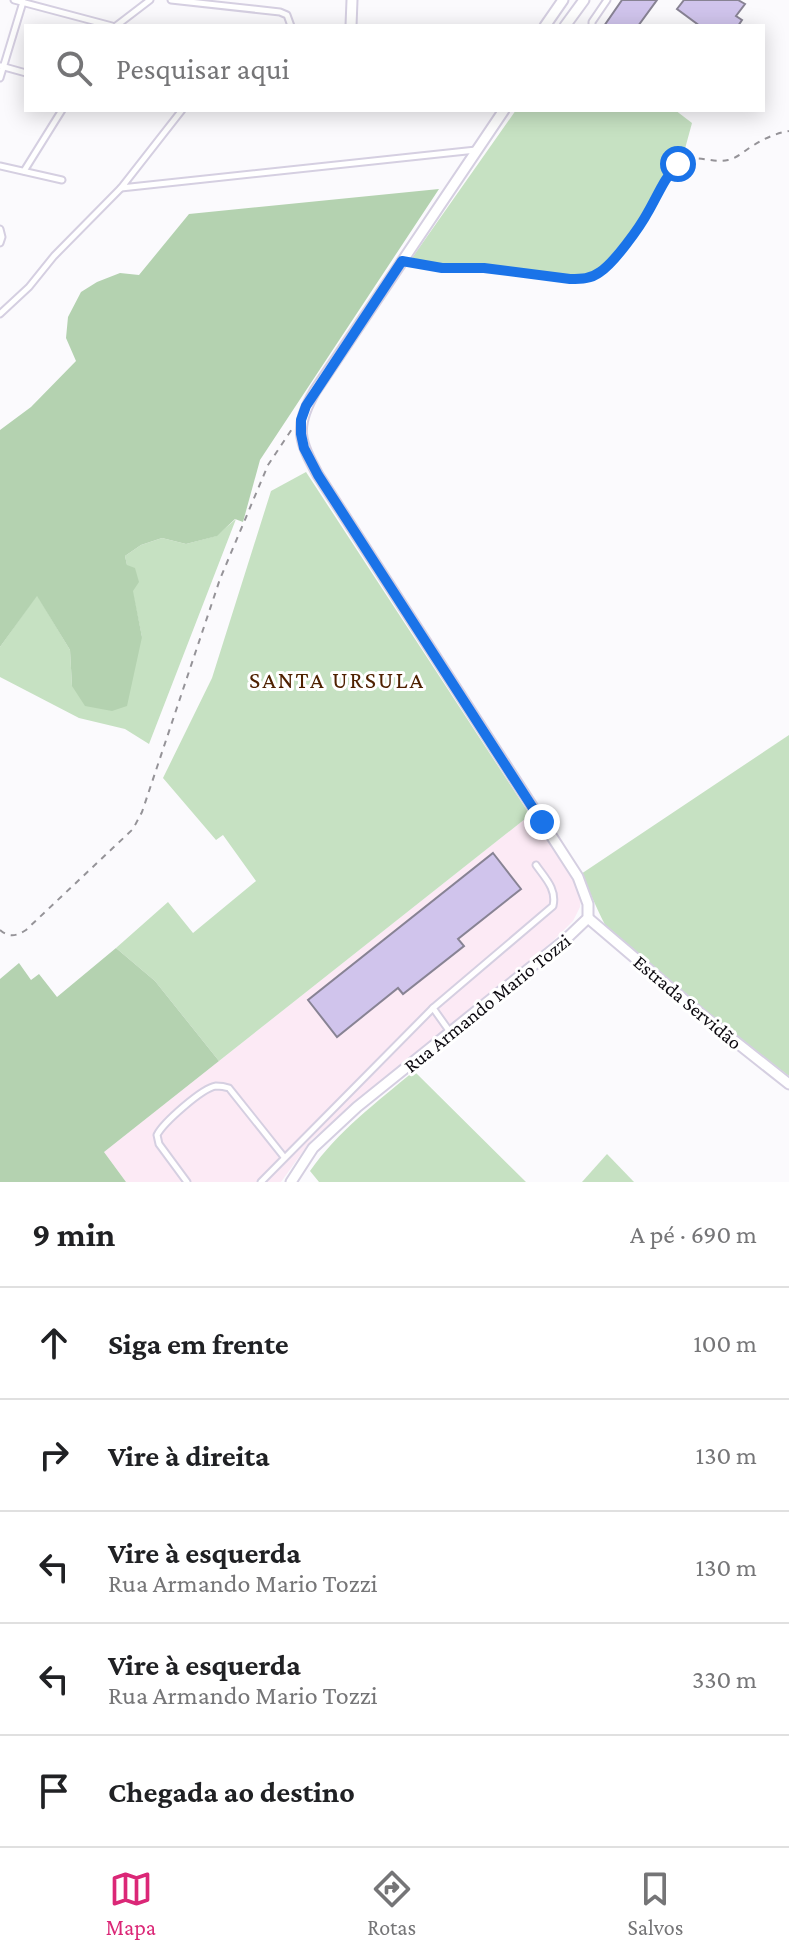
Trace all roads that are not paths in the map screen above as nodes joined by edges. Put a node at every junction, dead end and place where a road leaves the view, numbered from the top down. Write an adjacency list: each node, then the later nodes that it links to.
1 (14, 0): 8 (lane)
2 (150, 0): 10 (lane)
3 (171, 0): 11 (lane)
4 (352, 0): 12 (street)
5 (563, 0): 13 (street)
6 (584, 0): 14 (street)
7 (607, 0): 15 (lane)
8 (23, 2): 9 (lane); 16 (lane)
9 (106, 24)
10 (117, 24)
11 (289, 24)
12 (351, 24)
13 (546, 24)
14 (566, 24)
15 (592, 24)
16 (2, 67): 17 (lane); 18 (lane)
17 (24, 72)
18 (0, 78)
19 (61, 112): 24 (lane)
20 (180, 112): 26 (lane)
21 (503, 112): 22 (street)
22 (477, 150): 26 (lane); 31 (street, Rua Armando Mario Tozzi)
23 (0, 166): 24 (lane)
24 (24, 171): 25 (lane)
25 (62, 180)
26 (121, 188): 29 (lane)
27 (0, 229): 28 (lane)
28 (0, 243)
29 (0, 314)
30 (536, 865): 32 (lane)
31 (588, 918): 33 (street, Rua Armando Mario Tozzi); 34 (street, Estrada Servidão)
32 (433, 1008): 33 (lane); 35 (lane)
33 (451, 1033): 38 (street, Rua Armando Mario Tozzi)
34 (789, 1084)
35 (284, 1157): 36 (lane); 37 (lane)
36 (187, 1182)
37 (261, 1182)
38 (291, 1182)

